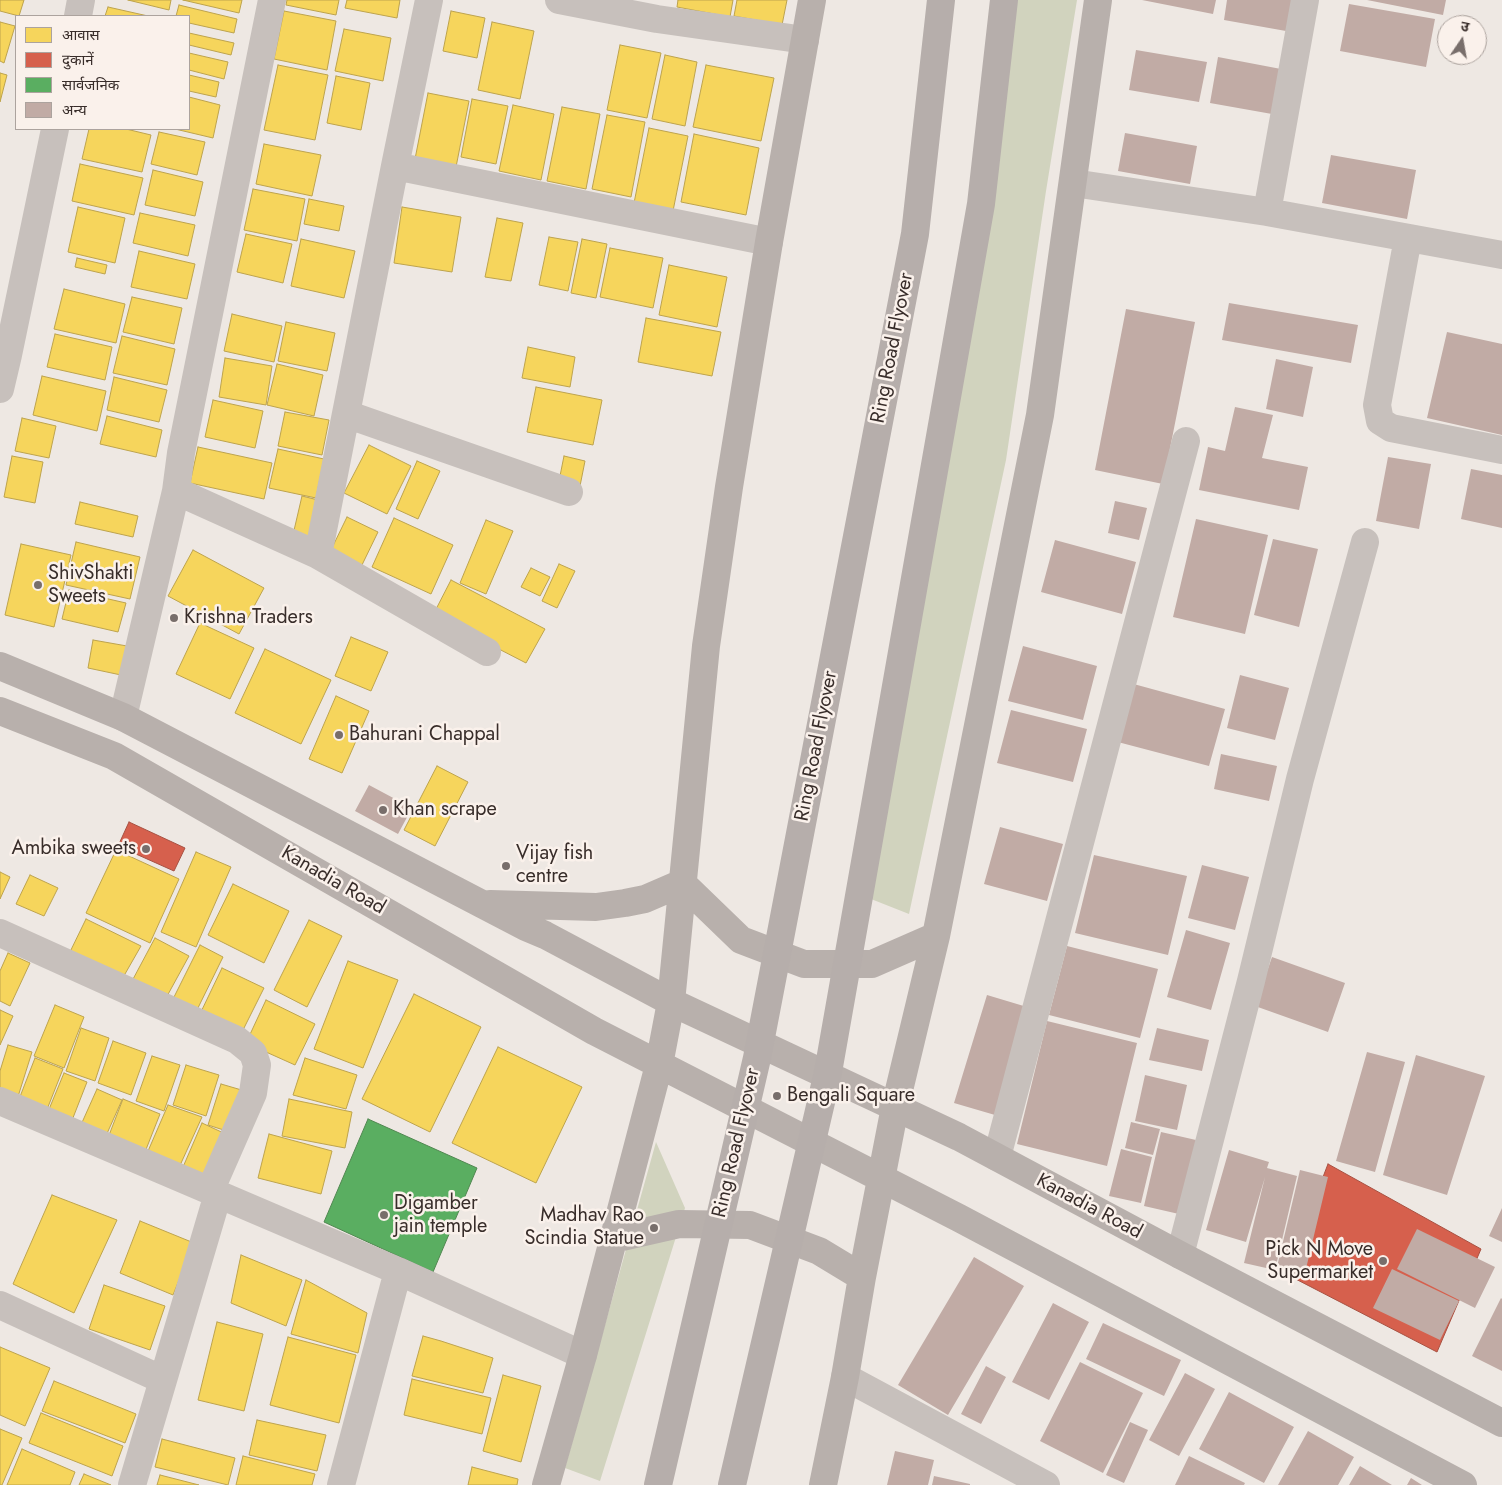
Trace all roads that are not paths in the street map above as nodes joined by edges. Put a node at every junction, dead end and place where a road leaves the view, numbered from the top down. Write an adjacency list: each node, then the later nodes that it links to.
1 (81, 0): 11 (street)
2 (272, 0): 25 (street)
3 (429, 0): 14 (street)
4 (559, 0): 10 (street)
5 (812, 0): 12 (street)
6 (941, 0): 57 (main road, Ring Road Flyover, bridge)
7 (1004, 0): 58 (main road, bridge)
8 (1098, 0): 15 (street)
9 (1305, 0): 16 (street)
10 (658, 10): 12 (street)
11 (78, 15)
12 (805, 40): 18 (street)
13 (54, 130): 20 (street)
14 (394, 166): 18 (street); 22 (street)
15 (1073, 183): 16 (street); 36 (street)
16 (1267, 212): 17 (street)
17 (1408, 238): 19 (street); 24 (street)
18 (769, 242): 33 (street)
19 (1502, 255)
20 (4, 354): 21 (street)
21 (0, 389)
22 (346, 414): 26 (street); 28 (street)
23 (1186, 441): 41 (street)
24 (1502, 450)
25 (176, 491): 28 (street); 32 (street)
26 (569, 492)
27 (1365, 542): 45 (street)
28 (318, 554): 29 (street)
29 (487, 652)
30 (0, 666): 32 (street, Kanadia Road)
31 (0, 711): 38 (street, Kanadia Road)
32 (123, 716): 34 (street, Kanadia Road)
33 (682, 883): 34 (street); 36 (street); 37 (street)
34 (483, 904): 37 (street, Kanadia Road)
35 (0, 933): 43 (street)
36 (936, 936): 40 (street)
37 (671, 1002): 38 (street); 40 (street, Kanadia Road)
38 (659, 1065): 42 (street, Kanadia Road); 44 (street)
39 (0, 1101): 43 (street)
40 (895, 1107): 41 (street, Kanadia Road); 42 (street)
41 (997, 1157): 45 (street, Kanadia Road)
42 (882, 1178): 47 (street); 60 (street, Kanadia Road)
43 (214, 1193): 46 (street); 51 (street)
44 (613, 1239): 47 (street); 49 (street)
45 (1180, 1255): 52 (street, Kanadia Road)
46 (398, 1271): 49 (street); 55 (street)
47 (862, 1277): 50 (street)
48 (0, 1305): 51 (street)
49 (583, 1355): 56 (street)
50 (845, 1377): 53 (street); 59 (street)
51 (163, 1380): 54 (street)
52 (1502, 1423)
53 (1039, 1483)
54 (132, 1485)
55 (341, 1485)
56 (546, 1485)
57 (658, 1485)
58 (732, 1485)
59 (823, 1485)
60 (1463, 1485)

